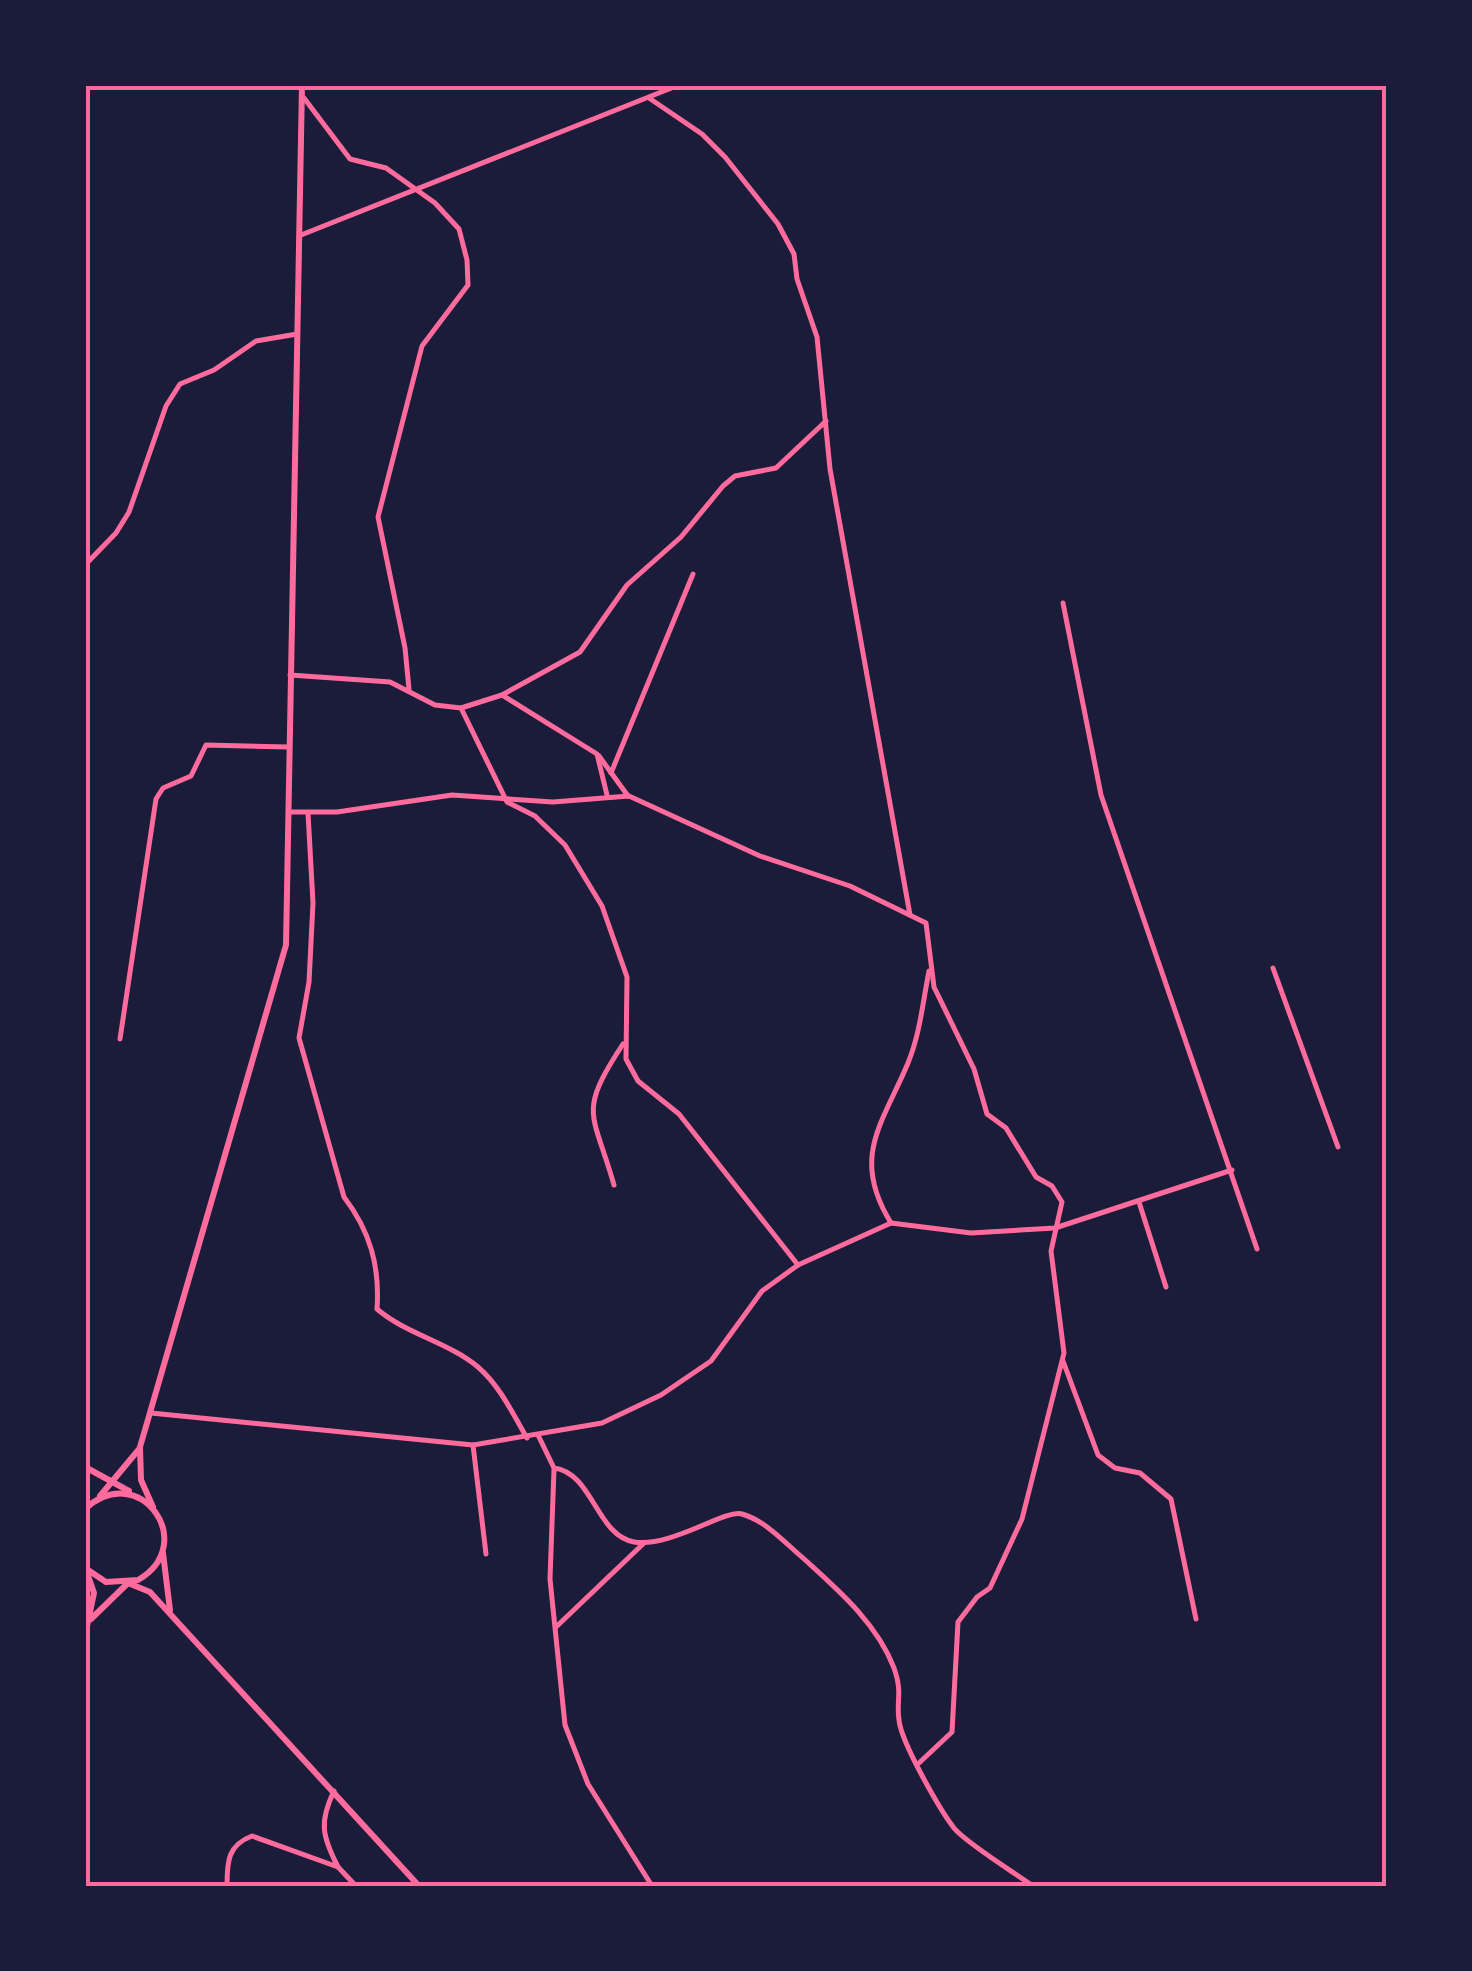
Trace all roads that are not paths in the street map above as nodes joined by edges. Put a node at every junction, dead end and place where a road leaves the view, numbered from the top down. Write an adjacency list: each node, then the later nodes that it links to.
1 (302, 85): 4 (street)
2 (679, 85): 3 (street)
3 (670, 86): 5 (street)
4 (304, 98): 6 (street); 7 (street)
5 (649, 98): 6 (street); 9 (street)
6 (414, 190): 7 (street); 14 (street)
7 (301, 235): 8 (street)
8 (297, 334): 10 (street); 13 (street)
9 (826, 420): 15 (street); 25 (street)
10 (85, 565)
11 (693, 574): 19 (street)
12 (1063, 603): 31 (street)
13 (290, 675): 14 (street); 17 (street)
14 (409, 688): 16 (street)
15 (502, 696): 16 (street); 18 (street)
16 (461, 708): 22 (street)
17 (288, 747): 23 (street); 28 (street)
18 (598, 754): 19 (street); 20 (street)
19 (611, 773): 21 (street)
20 (608, 796): 21 (street); 22 (street)
21 (628, 796): 25 (street)
22 (507, 802): 24 (street); 29 (street)
23 (288, 812): 24 (street); 40 (street)
24 (308, 812): 42 (street)
25 (910, 916): 26 (street)
26 (930, 968): 34 (street); 35 (street)
27 (1274, 968): 30 (street)
28 (120, 1040)
29 (624, 1041): 32 (street); 37 (street)
30 (1338, 1147)
31 (1232, 1170): 33 (street); 36 (street)
32 (614, 1185)
33 (1140, 1202): 35 (street); 38 (street)
34 (891, 1223): 35 (street); 37 (street)
35 (1055, 1228): 39 (street)
36 (1257, 1249)
37 (798, 1265): 41 (street)
38 (1166, 1287)
39 (1062, 1360): 59 (street); 62 (street)
40 (151, 1413): 43 (street); 44 (street)
41 (538, 1435): 42 (street); 46 (street)
42 (527, 1438): 43 (street)
43 (473, 1444): 54 (street)
44 (140, 1447): 47 (street); 50 (street)
45 (85, 1466): 47 (street)
46 (554, 1468): 52 (street); 60 (street)
47 (114, 1482): 48 (street); 49 (street)
48 (100, 1497): 49 (street); 51 (street)
49 (138, 1497): 50 (street)
50 (153, 1507): 53 (street)
51 (85, 1509)
52 (646, 1542): 60 (street); 62 (street)
53 (162, 1552): 56 (street); 57 (street)
54 (486, 1554)
55 (85, 1568): 56 (street); 58 (street)
56 (128, 1583): 57 (street); 58 (street)
57 (170, 1611): 63 (street)
58 (91, 1619): 61 (street)
59 (1196, 1619)
60 (556, 1627): 68 (street)
61 (85, 1636)
62 (919, 1763): 69 (street)
63 (335, 1790): 64 (street); 67 (street)
64 (338, 1867): 65 (street); 66 (street)
65 (228, 1886)
66 (356, 1886)
67 (420, 1886)
68 (652, 1886)
69 (1034, 1886)

